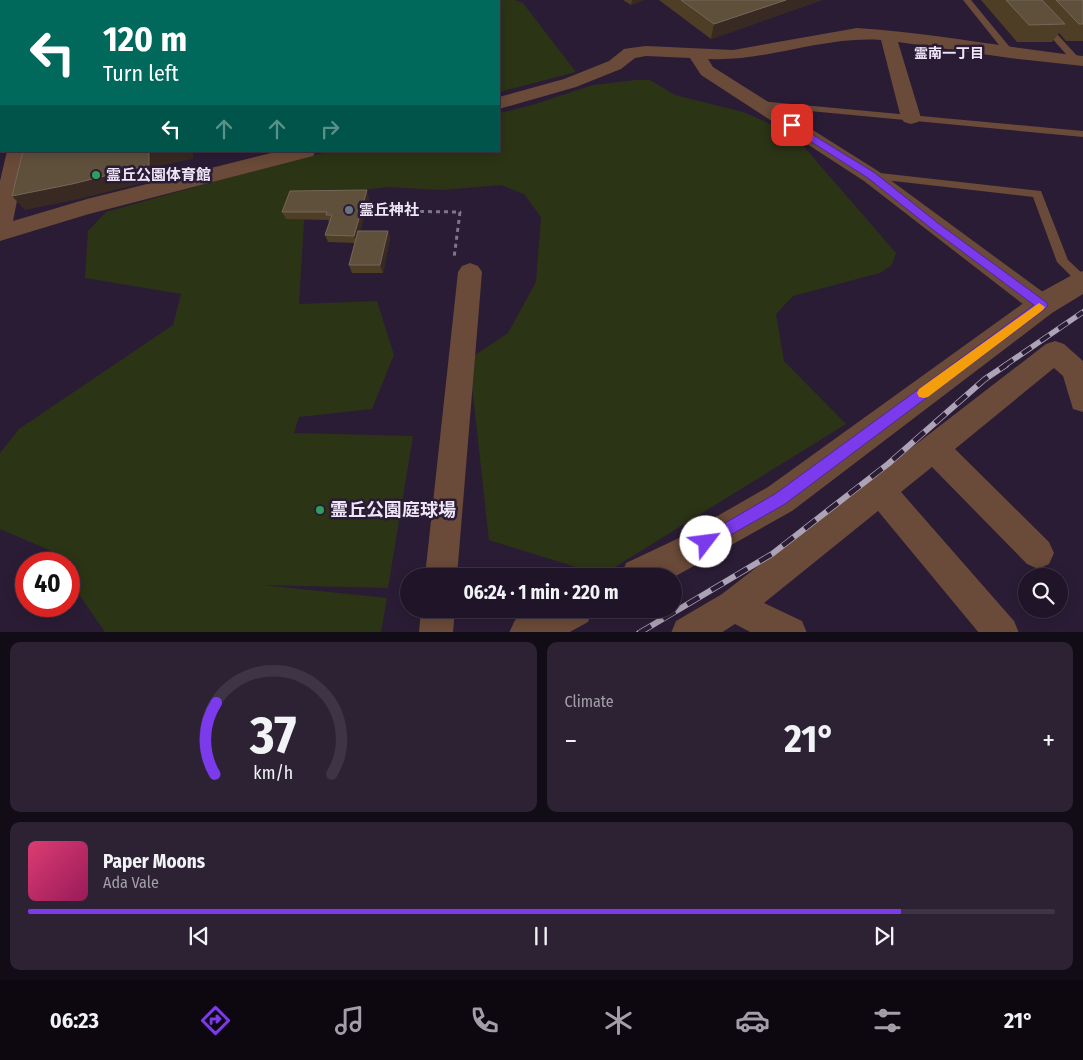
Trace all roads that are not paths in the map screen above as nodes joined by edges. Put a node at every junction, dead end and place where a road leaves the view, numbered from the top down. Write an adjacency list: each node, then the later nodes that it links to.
1 (968, 0): 4 (lane)
2 (1022, 0): 6 (lane)
3 (888, 35): 4 (street); 5 (street); 9 (street)
4 (1010, 53): 6 (street)
5 (696, 54): 7 (street); 8 (street)
6 (1080, 61)
7 (500, 103)
8 (760, 104): 9 (lane); 13 (street)
9 (911, 118): 10 (lane)
10 (1083, 134)
11 (17, 152): 14 (street)
12 (302, 152): 15 (street)
13 (871, 176): 17 (lane); 18 (street)
14 (0, 229)
15 (0, 233)
16 (462, 266): 23 (street)
17 (1083, 282): 18 (street)
18 (1042, 305): 24 (street)
19 (1083, 400): 20 (street)
20 (934, 448): 21 (street); 22 (street)
21 (880, 490): 25 (street); 28 (street)
22 (1038, 553)
23 (442, 568)
24 (656, 568)
25 (734, 606): 31 (street); 32 (street)
26 (437, 618): 29 (street)
27 (557, 618): 30 (street)
28 (991, 626)
29 (436, 632)
30 (528, 632)
31 (688, 632)
32 (790, 632)

